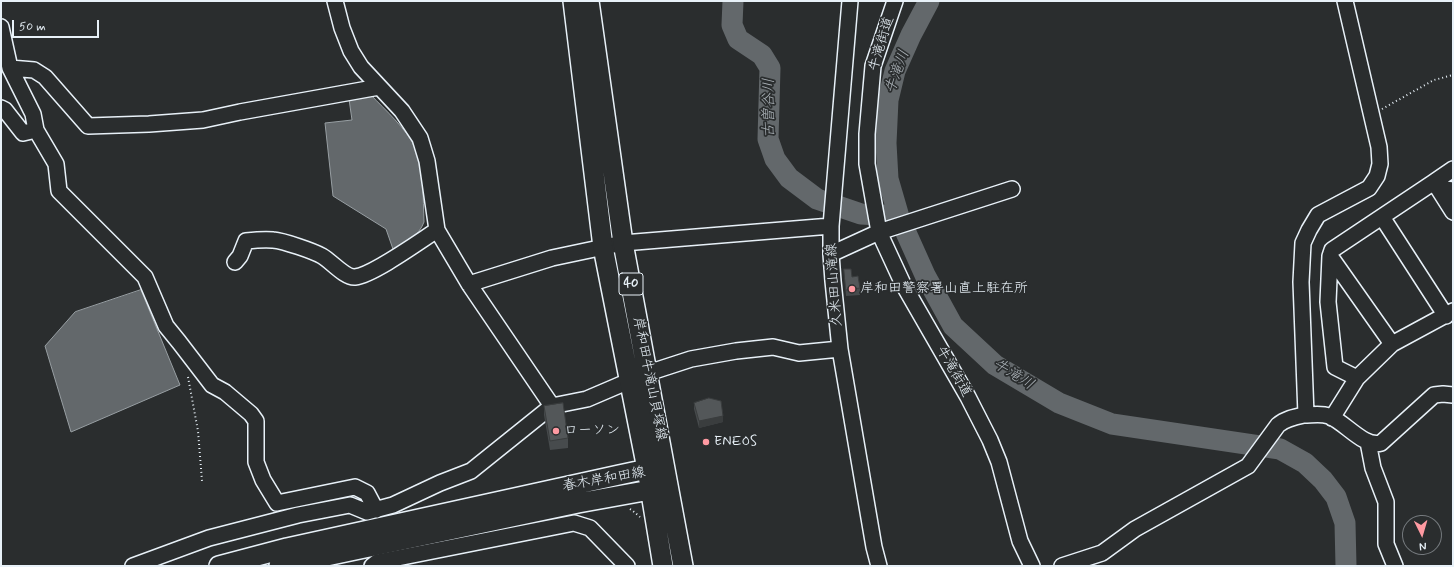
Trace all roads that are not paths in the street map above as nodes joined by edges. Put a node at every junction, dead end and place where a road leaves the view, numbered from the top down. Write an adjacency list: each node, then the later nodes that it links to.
1 (335, 1): 9 (street)
2 (573, 1): 22 (main road, 岸和田牛滝山貝塚線 / 40)
3 (589, 1): 21 (main road, 岸和田牛滝山貝塚線 / 40)
4 (850, 1): 18 (street, 久米田山滝線)
5 (895, 1): 20 (street, 牛滝街道)
6 (1345, 1): 35 (street)
7 (1, 27): 8 (street)
8 (10, 68): 9 (street); 11 (street)
9 (379, 87): 19 (street)
10 (1, 108): 11 (street)
11 (36, 130): 41 (street)
12 (1453, 169): 13 (street)
13 (1434, 182): 15 (street); 16 (street); 17 (street)
14 (1012, 189): 20 (street)
15 (1453, 190)
16 (1453, 212)
17 (1382, 217): 24 (street); 27 (street)
18 (832, 220): 21 (street); 23 (street, 久米田山滝線)
19 (437, 230): 25 (street); 26 (street)
20 (881, 231): 23 (street); 50 (street, 牛滝街道)
21 (624, 243): 22 (street); 30 (main road, 岸和田牛滝山貝塚線 / 40)
22 (603, 247): 26 (street); 32 (main road, 岸和田牛滝山貝塚線 / 40)
23 (831, 254): 29 (street, 久米田山滝線)
24 (1330, 256): 28 (street); 31 (street)
25 (235, 262)
26 (469, 284): 34 (street)
27 (1450, 314): 28 (street)
28 (1392, 344): 31 (street)
29 (840, 349): 30 (street); 49 (street, 久米田山滝線)
30 (648, 373): 39 (main road, 岸和田牛滝山貝塚線 / 40)
31 (1357, 378): 36 (street)
32 (629, 381): 34 (street); 38 (main road, 岸和田牛滝山貝塚線 / 40)
33 (1453, 395): 37 (street)
34 (552, 406): 41 (street)
35 (1306, 415): 36 (street); 51 (street)
36 (1332, 418): 37 (street)
37 (1368, 442): 52 (street)
38 (647, 470): 39 (main road, 春木岸和田線); 40 (main road, 岸和田牛滝山貝塚線 / 40); 43 (main road, 春木岸和田線)
39 (667, 477): 40 (main road, 春木岸和田線); 48 (main road, 岸和田牛滝山貝塚線 / 40)
40 (650, 490): 44 (main road, 春木岸和田線); 47 (main road, 岸和田牛滝山貝塚線 / 40)
41 (376, 510): 42 (street)
42 (133, 566)
43 (219, 566)
44 (279, 566)
45 (372, 566): 46 (street)
46 (627, 566)
47 (663, 566)
48 (683, 566)
49 (879, 566)
50 (1032, 566)
51 (1062, 566)
52 (1395, 566)

